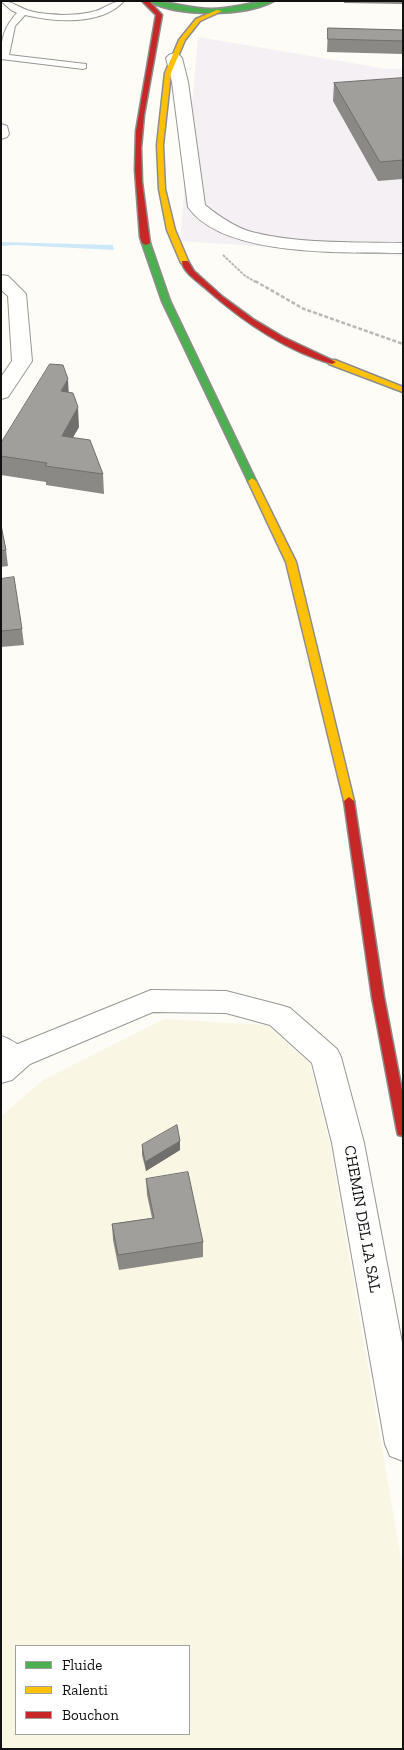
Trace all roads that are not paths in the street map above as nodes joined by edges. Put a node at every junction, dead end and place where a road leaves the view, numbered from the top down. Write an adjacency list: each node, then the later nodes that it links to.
1 (5, 1): 7 (lane)
2 (120, 1): 7 (lane)
3 (145, 1): 18 (main road)
4 (151, 1): 6 (main road)
5 (271, 1): 6 (main road)
6 (219, 11): 9 (main road)
7 (23, 12): 8 (lane)
8 (6, 24): 10 (lane)
9 (174, 58): 13 (street); 15 (main road)
10 (83, 66)
11 (1, 128): 12 (street)
12 (1, 134)
13 (403, 248)
14 (1, 280): 16 (street)
15 (403, 390)
16 (1, 393)
17 (7, 1056): 19 (street, CHEMIN DEL LA SAL)
18 (403, 1131)
19 (403, 1444)

